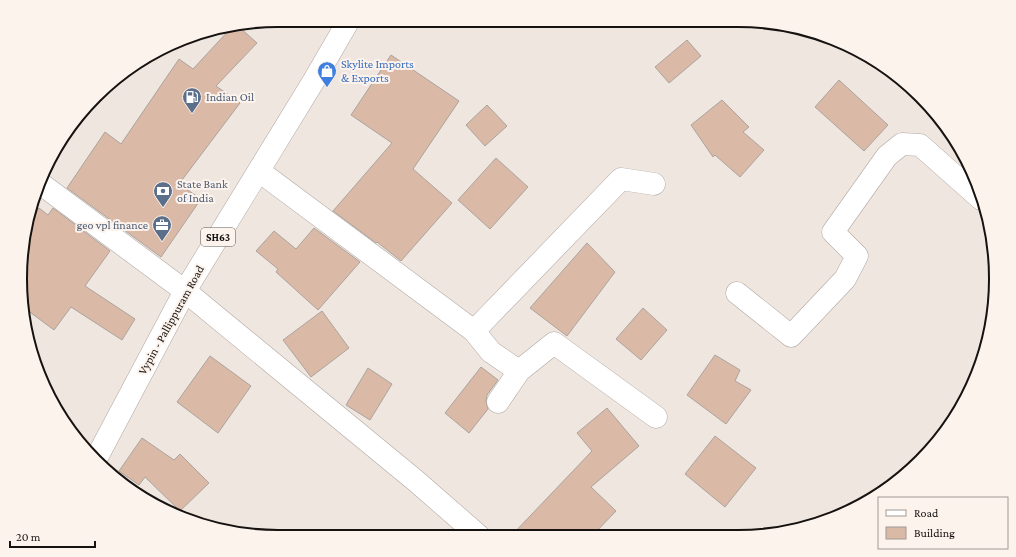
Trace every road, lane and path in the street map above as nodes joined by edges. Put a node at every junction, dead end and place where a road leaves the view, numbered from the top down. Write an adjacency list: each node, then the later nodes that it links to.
1 (345, 27): 2 (street, Vypin - Pallippuram Road / SH63)
2 (259, 171): 6 (street, Vypin - Pallippuram Road / SH63); 8 (street)
3 (654, 184): 8 (street)
4 (44, 186): 6 (street)
5 (974, 193): 7 (street)
6 (185, 291): 12 (street, Vypin - Pallippuram Road / SH63); 13 (street)
7 (737, 293)
8 (474, 331): 9 (street)
9 (519, 371): 10 (street); 11 (street)
10 (498, 402)
11 (656, 417)
12 (99, 454)
13 (472, 530)

